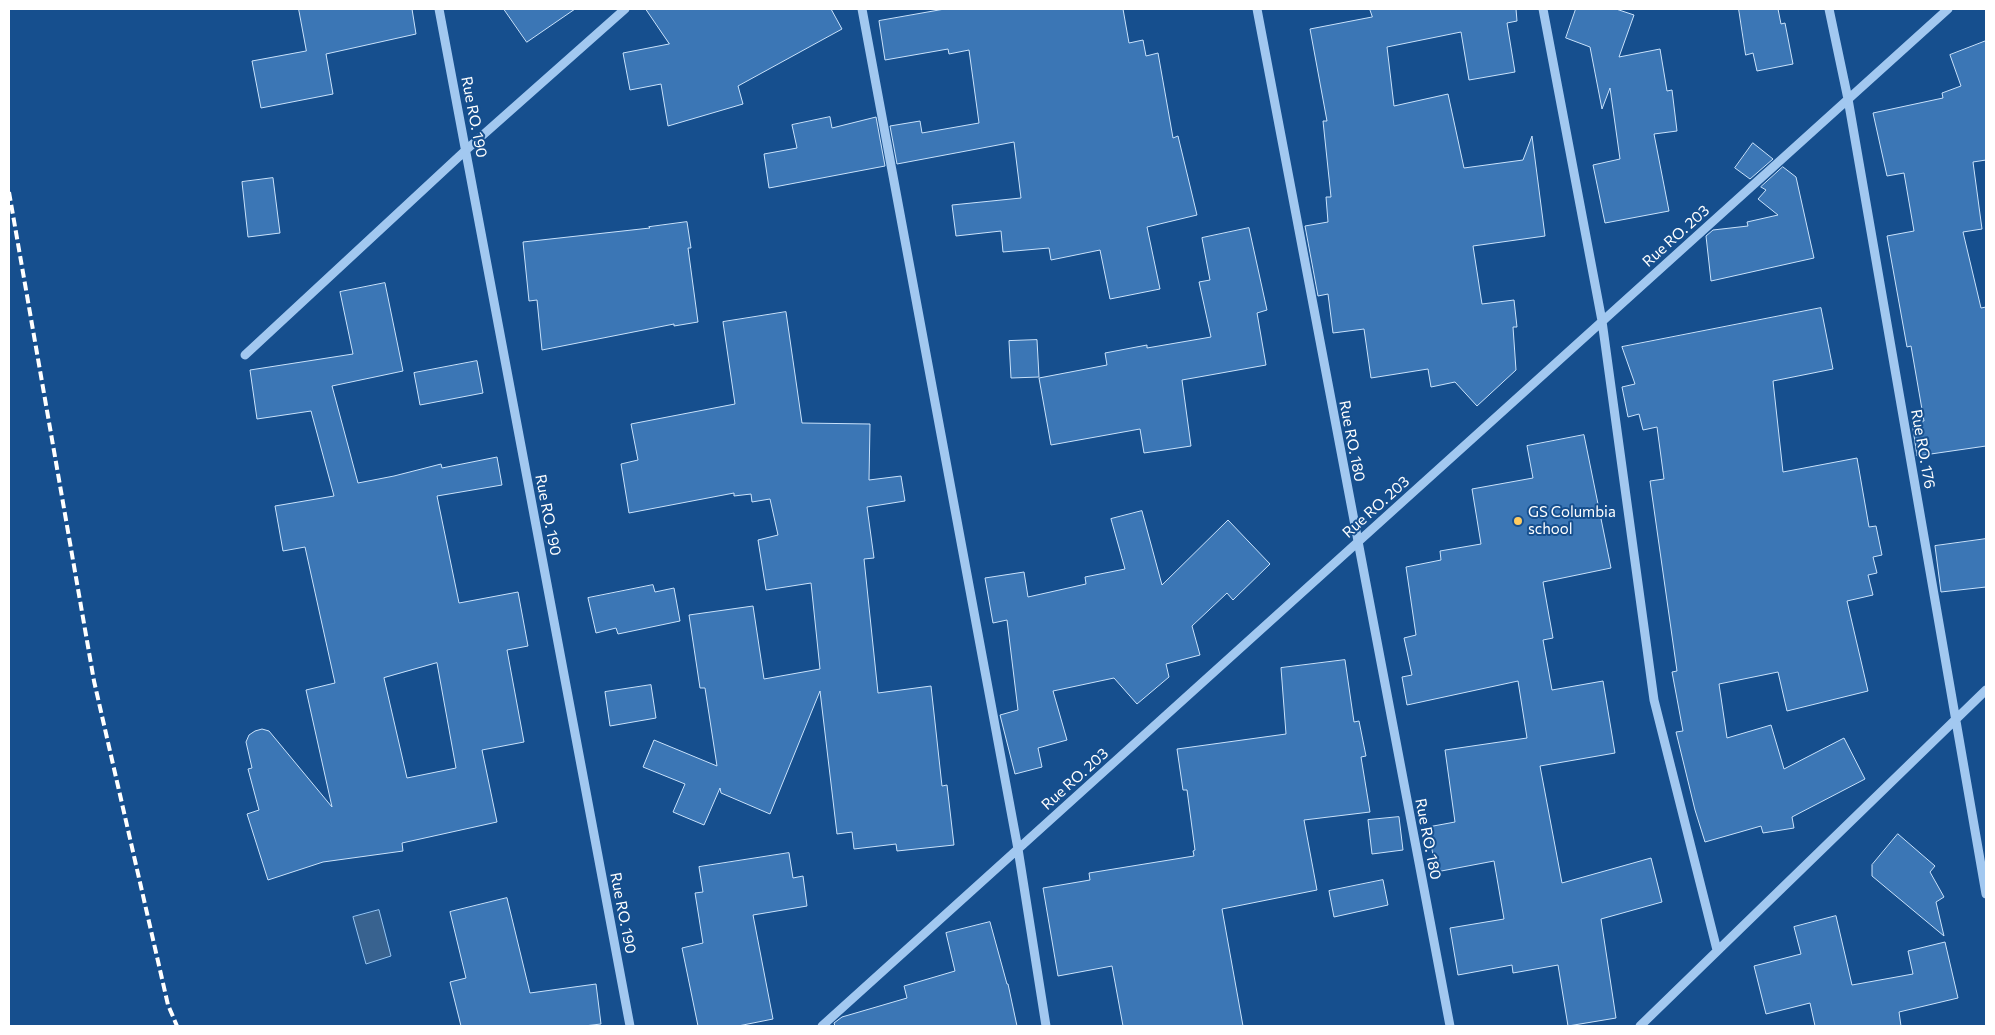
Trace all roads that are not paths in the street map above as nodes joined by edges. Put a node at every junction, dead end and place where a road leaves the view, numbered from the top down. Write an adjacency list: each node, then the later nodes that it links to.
1 (439, 9): 9 (street, Rue RO. 190)
2 (625, 9): 9 (street)
3 (862, 9): 15 (street)
4 (1256, 9): 12 (street, Rue RO. 180)
5 (1543, 9): 10 (street)
6 (1829, 9): 8 (street, Rue RO. 176)
7 (1948, 9): 8 (street, Rue RO. 203)
8 (1848, 99): 10 (street, Rue RO. 203); 14 (street, Rue RO. 176)
9 (466, 150): 11 (street); 18 (street, Rue RO. 190)
10 (1602, 321): 12 (street, Rue RO. 203); 17 (street)
11 (245, 354)
12 (1358, 542): 15 (street, Rue RO. 203); 21 (street, Rue RO. 180)
13 (1986, 690): 14 (street)
14 (1955, 718): 16 (street, Rue RO. 176); 17 (street)
15 (1018, 849): 19 (street, Rue RO. 203); 20 (street)
16 (1986, 894)
17 (1717, 950): 22 (street)
18 (630, 1026)
19 (822, 1026)
20 (1046, 1026)
21 (1450, 1026)
22 (1640, 1026)

